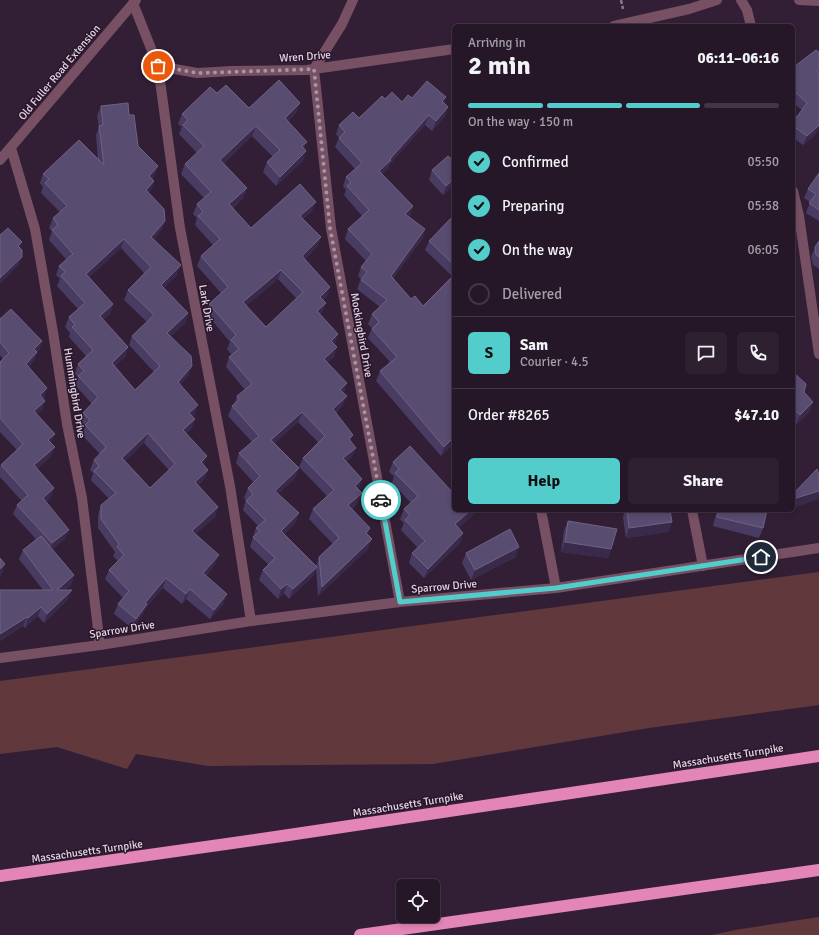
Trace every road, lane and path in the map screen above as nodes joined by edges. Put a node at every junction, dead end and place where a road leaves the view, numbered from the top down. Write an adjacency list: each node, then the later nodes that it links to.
1 (353, 0): 11 (street)
2 (717, 0): 7 (street)
3 (741, 0): 8 (street)
4 (798, 0): 5 (street)
5 (819, 1)
6 (134, 2): 10 (street, Lark Drive); 12 (street, Old Fuller Road Extension)
7 (623, 24)
8 (750, 24)
9 (452, 49): 11 (street, Wren Drive)
10 (158, 66): 11 (street, Wren Drive); 22 (street, Lark Drive)
11 (314, 69): 21 (street, Mockingbird Drive)
12 (11, 148): 13 (street, Old Fuller Road Extension); 23 (street, Hummingbird Drive)
13 (0, 160)
14 (795, 199): 15 (street)
15 (819, 354)
16 (541, 512): 20 (street)
17 (692, 512): 19 (street)
18 (819, 548): 19 (street, Sparrow Drive)
19 (703, 566): 20 (street, Sparrow Drive)
20 (556, 588): 21 (street, Sparrow Drive)
21 (400, 602): 22 (street, Sparrow Drive)
22 (251, 621): 23 (street, Sparrow Drive)
23 (100, 645): 24 (street, Sparrow Drive)
24 (0, 658)
25 (819, 756): 27 (highway, Massachusetts Turnpike)
26 (819, 870): 28 (highway)
27 (0, 876)
28 (360, 935)

